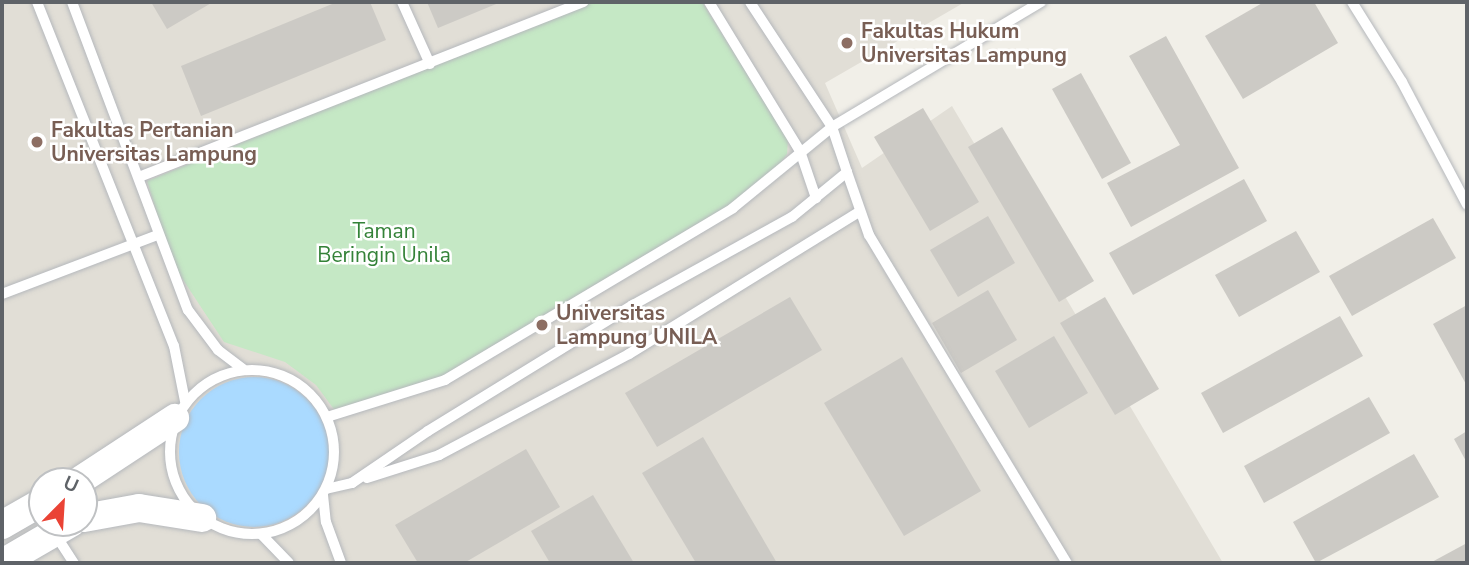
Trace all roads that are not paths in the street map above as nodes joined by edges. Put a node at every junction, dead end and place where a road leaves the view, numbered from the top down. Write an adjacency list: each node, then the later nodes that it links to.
1 (37, 2): 18 (lane)
2 (72, 2): 13 (lane)
3 (402, 2): 9 (lane)
4 (584, 2): 9 (lane)
5 (709, 2): 11 (lane)
6 (750, 2): 10 (lane)
7 (1041, 2): 10 (lane)
8 (1352, 2): 15 (lane)
9 (430, 64): 13 (lane)
10 (832, 127): 11 (lane); 12 (lane)
11 (800, 151): 14 (lane); 22 (lane)
12 (848, 172): 14 (lane); 16 (lane)
13 (139, 177): 17 (lane)
14 (816, 198): 24 (lane)
15 (1467, 205)
16 (859, 212): 24 (lane); 37 (lane)
17 (158, 235): 18 (lane); 20 (lane)
18 (132, 247): 19 (lane); 21 (lane)
19 (2, 294)
20 (243, 369): 21 (lane); 22 (lane)
21 (180, 410): 23 (street); 28 (lane)
22 (327, 417): 25 (lane)
23 (98, 468)
24 (352, 483): 25 (lane)
25 (324, 492): 30 (lane); 36 (lane)
26 (28, 510): 29 (street)
27 (98, 515): 28 (street)
28 (202, 518): 30 (lane)
29 (2, 525)
30 (261, 534): 35 (lane)
31 (45, 537): 33 (street)
32 (65, 537): 34 (lane)
33 (2, 563)
34 (74, 563)
35 (289, 563)
36 (341, 563)
37 (1067, 563)

